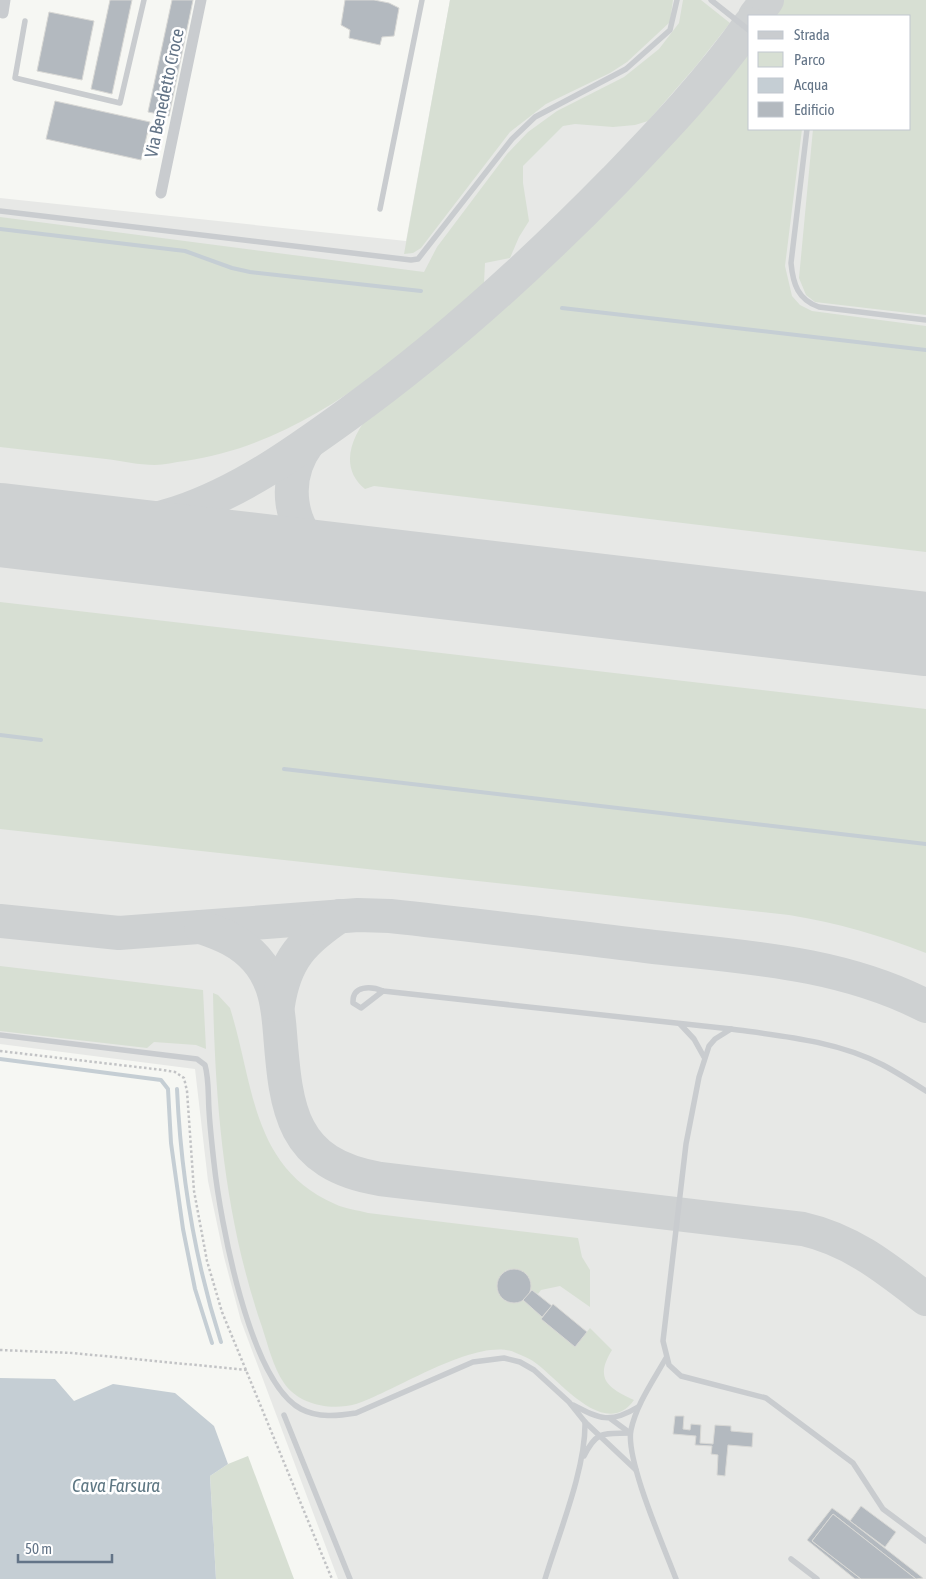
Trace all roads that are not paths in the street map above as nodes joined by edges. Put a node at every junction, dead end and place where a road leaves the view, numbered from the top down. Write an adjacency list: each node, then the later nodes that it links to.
1 (5, 0): 7 (street)
2 (144, 0): 8 (lane)
3 (202, 0): 11 (street, Via Benedetto Croce)
4 (422, 0): 12 (lane)
5 (677, 0): 13 (lane)
6 (711, 0): 9 (lane)
7 (3, 13)
8 (25, 21)
9 (748, 29)
10 (806, 130): 14 (lane)
11 (161, 193)
12 (380, 209)
13 (0, 211)
14 (926, 320)
15 (383, 991): 15 (lane); 16 (lane)
16 (680, 1024): 17 (lane); 19 (lane)
17 (731, 1029): 19 (lane); 20 (lane)
18 (0, 1035): 22 (lane)
19 (704, 1056): 21 (lane)
20 (926, 1091)
21 (666, 1358): 23 (lane); 31 (lane)
22 (569, 1402): 25 (lane); 26 (lane)
23 (639, 1407): 25 (lane); 27 (lane)
24 (284, 1415): 33 (lane)
25 (611, 1419): 27 (lane)
26 (585, 1422): 28 (lane); 29 (lane)
27 (630, 1433): 28 (lane); 30 (lane)
28 (600, 1434): 29 (lane); 30 (lane)
29 (580, 1464): 34 (lane)
30 (636, 1470): 35 (lane)
31 (926, 1541)
32 (791, 1558): 36 (lane)
33 (350, 1579)
34 (545, 1579)
35 (676, 1579)
36 (817, 1579)

